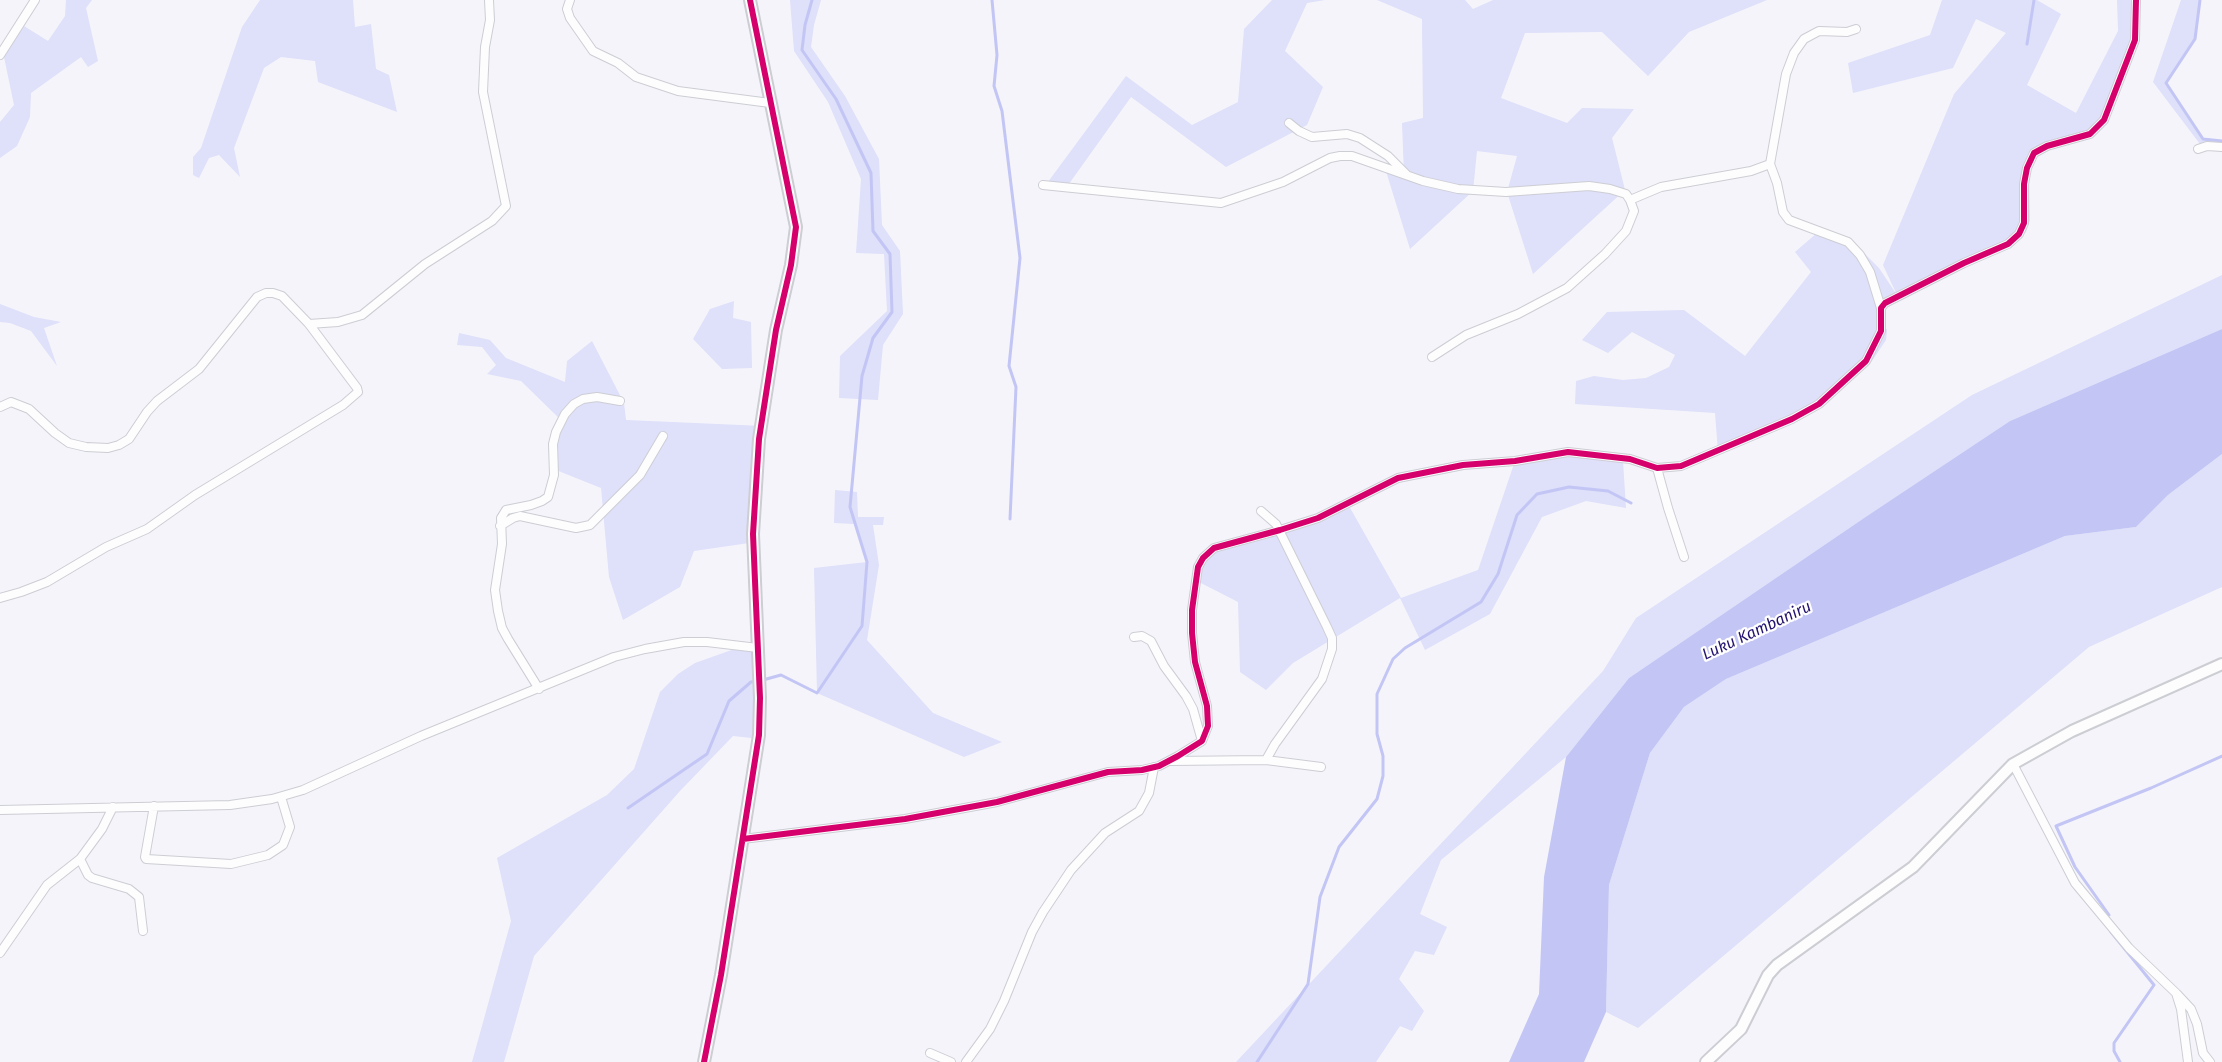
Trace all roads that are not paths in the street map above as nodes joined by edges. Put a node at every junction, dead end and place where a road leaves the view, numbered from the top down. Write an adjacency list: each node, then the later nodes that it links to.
1 (35, 0): 7 (street)
2 (489, 0): 17 (street)
3 (570, 0): 8 (street)
4 (750, 0): 8 (street)
5 (2136, 0): 16 (street)
6 (1856, 29): 12 (street)
7 (0, 55)
8 (770, 103): 29 (street)
9 (1289, 123): 13 (street)
10 (2222, 147): 11 (street)
11 (2198, 149)
12 (1770, 164): 15 (street); 16 (street)
13 (1407, 175): 14 (street); 15 (street)
14 (1043, 185)
15 (1630, 200): 18 (street)
16 (1881, 308): 22 (street)
17 (309, 324): 20 (street); 27 (street)
18 (1432, 357)
19 (620, 401): 24 (street)
20 (0, 407)
21 (663, 436): 24 (street)
22 (1657, 468): 25 (street); 26 (street)
23 (1261, 511): 25 (street)
24 (500, 526): 31 (street)
25 (1280, 531): 32 (street); 33 (street)
26 (1684, 557)
27 (0, 598)
28 (1134, 637): 32 (street)
29 (758, 648): 31 (street); 42 (street)
30 (2222, 664): 35 (street)
31 (539, 689): 38 (street)
32 (1202, 741): 34 (street)
33 (1266, 760): 34 (street); 37 (street)
34 (1168, 761): 36 (street)
35 (2013, 765): 46 (street); 51 (street)
36 (1154, 767): 42 (street); 50 (street)
37 (1321, 767)
38 (280, 797): 39 (street); 39 (street)
39 (154, 806): 40 (street)
40 (114, 807): 41 (street); 43 (street)
41 (0, 810)
42 (743, 839): 48 (street)
43 (80, 859): 44 (street); 45 (street)
44 (143, 931)
45 (0, 953)
46 (2176, 993): 52 (street); 53 (street)
47 (930, 1053): 49 (street)
48 (704, 1062)
49 (951, 1062)
50 (966, 1062)
51 (1706, 1062)
52 (2188, 1062)
53 (2210, 1062)

